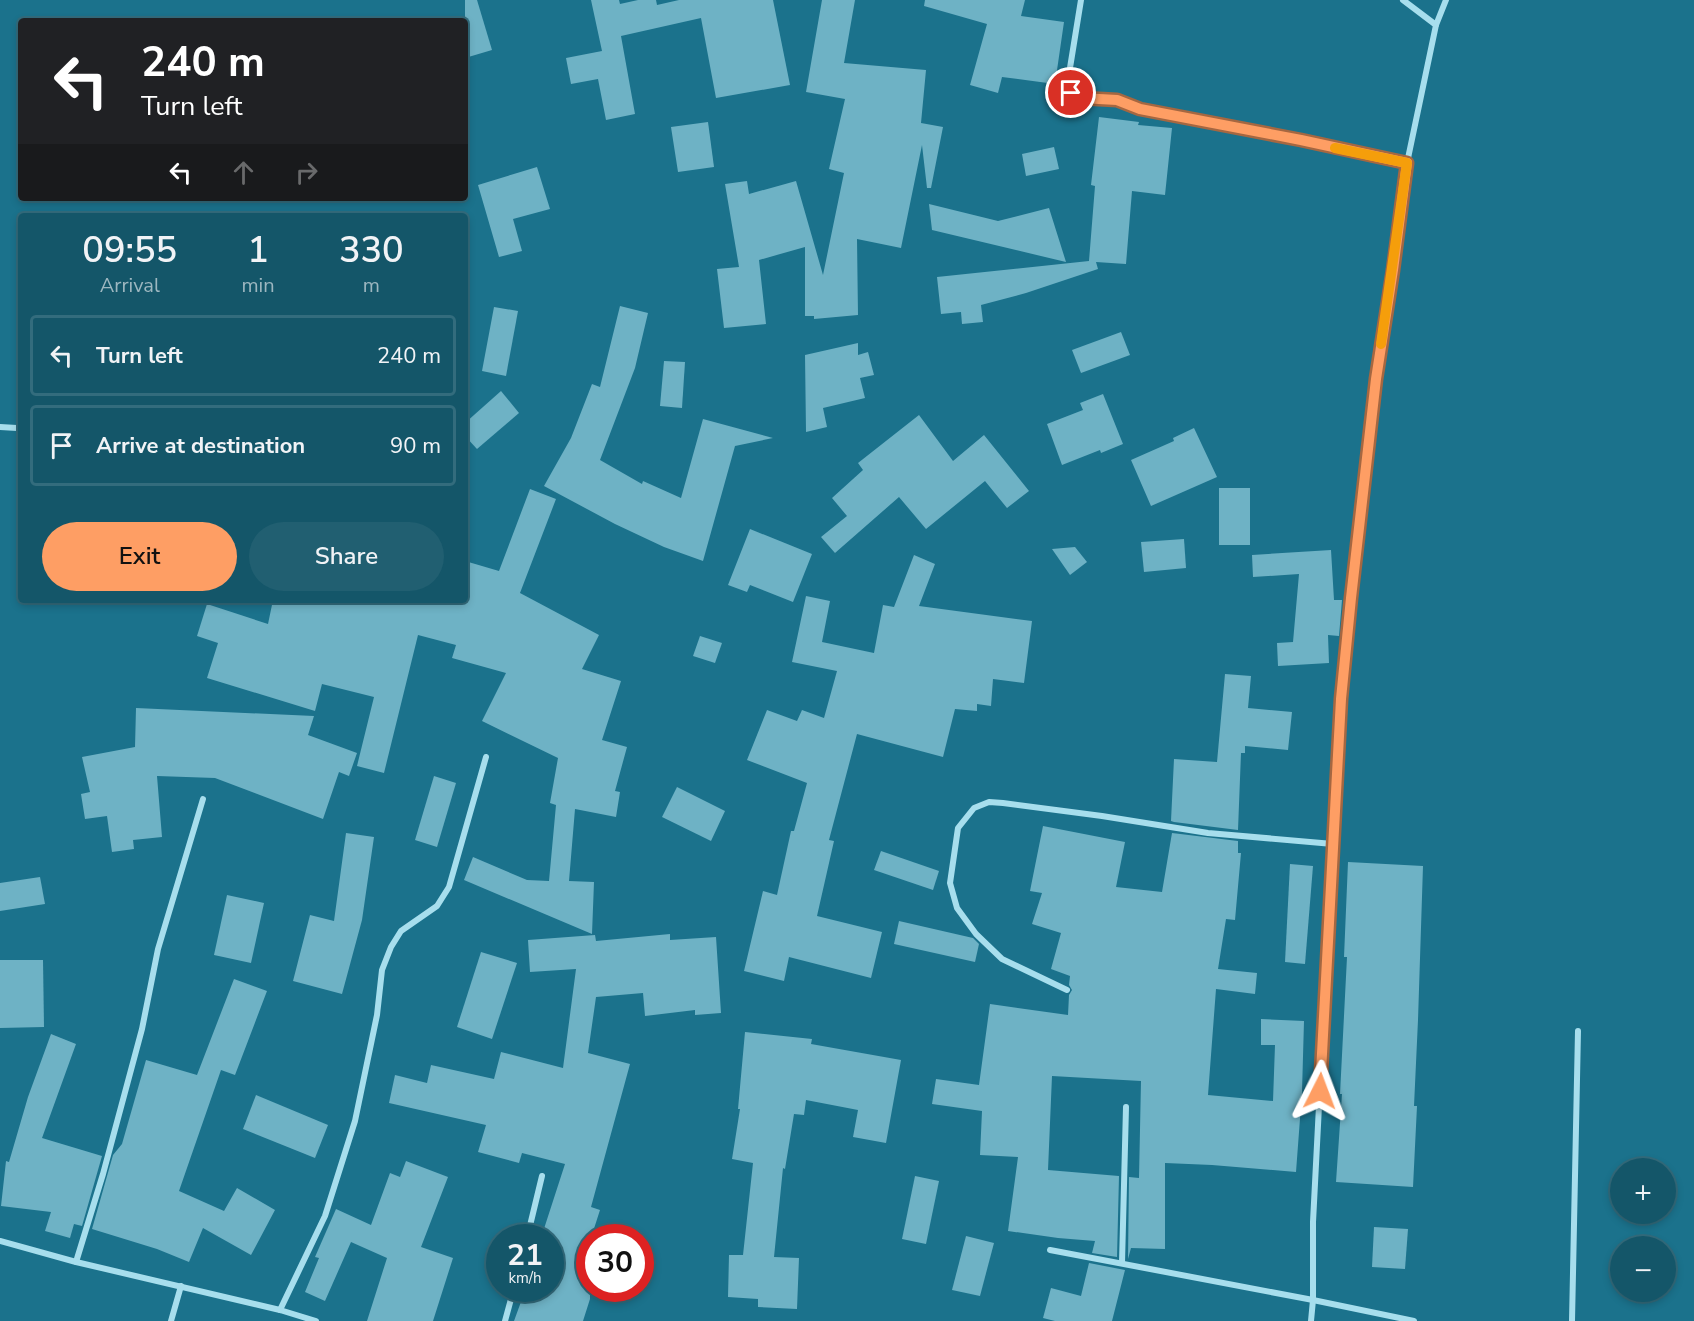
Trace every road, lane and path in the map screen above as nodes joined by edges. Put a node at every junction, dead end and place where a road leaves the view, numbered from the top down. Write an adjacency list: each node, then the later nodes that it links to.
1 (1081, 0): 5 (street)
2 (1403, 0): 4 (street)
3 (1446, 0): 4 (street)
4 (1436, 25): 5 (street)
5 (1407, 163): 10 (street)
6 (0, 427): 7 (street)
7 (17, 428)
8 (486, 757): 23 (street)
9 (203, 799): 18 (street)
10 (1332, 844): 11 (street); 21 (street)
11 (1067, 990)
12 (1578, 1030): 29 (street)
13 (1126, 1107): 19 (street)
14 (542, 1176): 15 (street)
15 (530, 1224)
16 (0, 1241): 18 (street)
17 (1050, 1250): 19 (street)
18 (76, 1262): 20 (street)
19 (1122, 1263): 21 (street)
20 (181, 1286): 23 (street); 24 (street)
21 (1313, 1300): 27 (street); 28 (street)
22 (510, 1302): 26 (street)
23 (280, 1310): 25 (street)
24 (171, 1321)
25 (316, 1321)
26 (504, 1321)
27 (1311, 1321)
28 (1414, 1321)
29 (1572, 1321)

